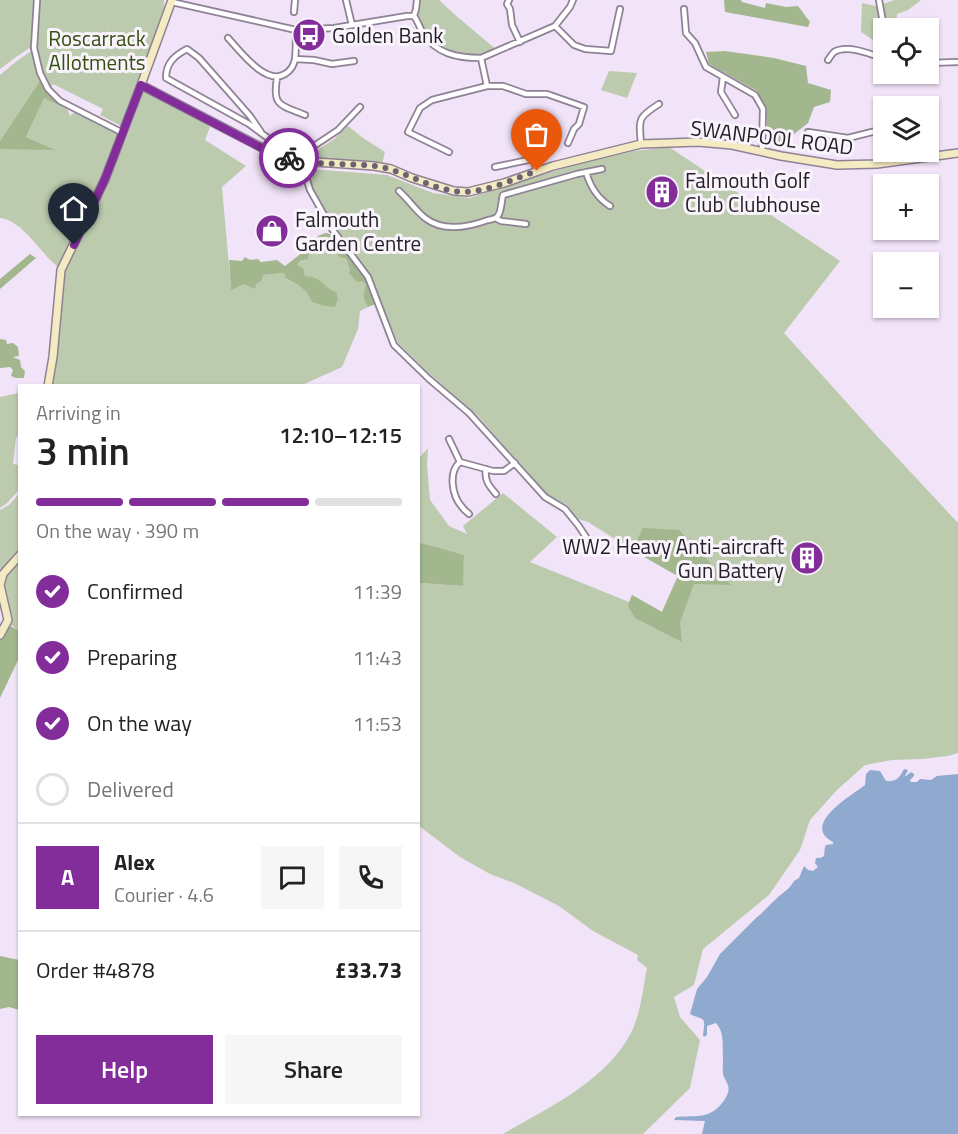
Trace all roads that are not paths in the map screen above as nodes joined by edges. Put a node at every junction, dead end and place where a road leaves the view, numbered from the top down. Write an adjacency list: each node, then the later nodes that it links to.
1 (37, 0): 37 (street)
2 (295, 0): 11 (street)
3 (346, 0): 14 (street)
4 (417, 0): 12 (street)
5 (509, 0): 18 (street)
6 (573, 0): 15 (street)
7 (879, 0): 13 (street)
8 (172, 1): 16 (street); 28 (street)
9 (620, 9): 15 (street)
10 (684, 9): 26 (street)
11 (294, 12)
12 (414, 16): 14 (street); 20 (street)
13 (882, 18)
14 (352, 25): 16 (street)
15 (555, 26): 18 (street)
16 (297, 30): 21 (street)
17 (228, 38): 27 (street)
18 (520, 42): 20 (street)
19 (873, 55): 22 (street)
20 (481, 58): 29 (street)
21 (295, 59): 23 (street); 27 (street)
22 (828, 60)
23 (354, 61)
24 (958, 62): 25 (street)
25 (939, 63)
26 (723, 77): 33 (street); 42 (street)
27 (277, 78): 32 (street)
28 (141, 85): 37 (street); 40 (street, SWANPOOL ROAD)
29 (488, 86): 38 (street); 41 (street)
30 (659, 104): 39 (street)
31 (360, 107): 45 (street)
32 (306, 115)
33 (735, 115)
34 (261, 132): 34 (street); 40 (street)
35 (808, 132): 36 (street)
36 (873, 132)
37 (123, 133): 55 (street)
38 (568, 143)
39 (641, 144): 42 (street, SWANPOOL ROAD); 49 (street, SWANPOOL ROAD)
40 (271, 152): 45 (street, SWANPOOL ROAD)
41 (450, 152)
42 (762, 152): 46 (street, SWANPOOL ROAD)
43 (958, 153): 44 (street, SWANPOOL ROAD)
44 (939, 154)
45 (298, 161): 49 (street, SWANPOOL ROAD); 58 (street)
46 (888, 162)
47 (495, 167): 49 (street)
48 (602, 169): 50 (street)
49 (537, 171)
50 (586, 172): 52 (street); 53 (street)
51 (399, 191): 53 (street)
52 (610, 206)
53 (495, 218): 54 (street)
54 (526, 224)
55 (48, 384)
56 (449, 439): 57 (street)
57 (460, 462): 59 (street); 61 (street)
58 (515, 463): 59 (street); 62 (street)
59 (486, 470): 60 (street)
60 (496, 494)
61 (469, 514)
62 (590, 543)
63 (18, 557): 64 (street)
64 (0, 635)

